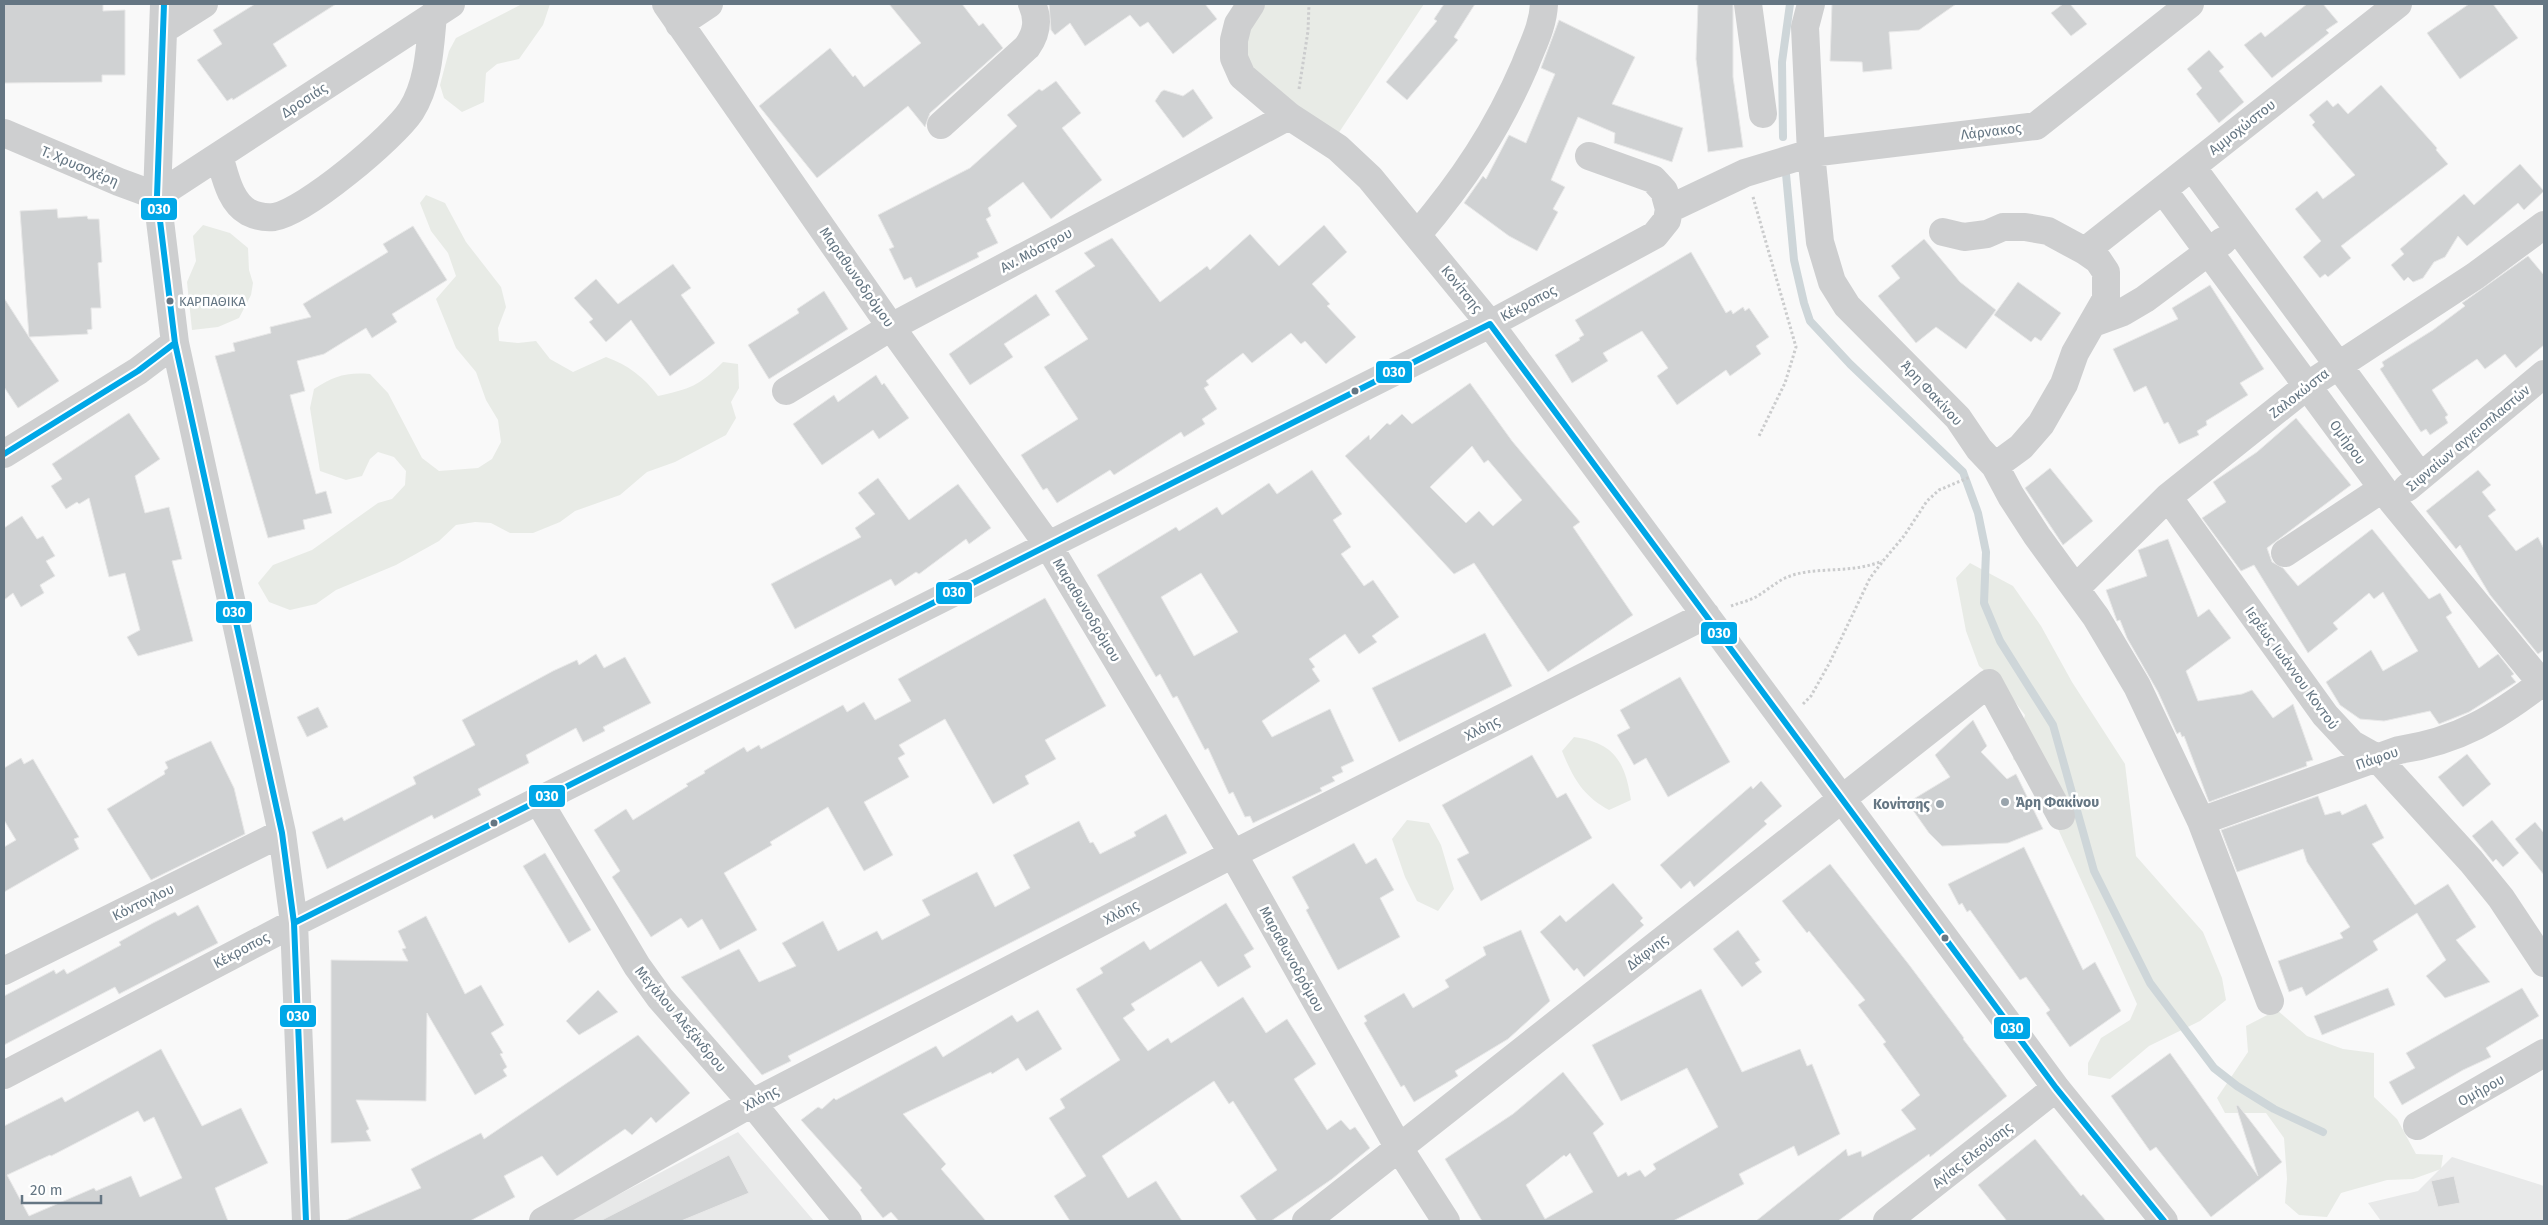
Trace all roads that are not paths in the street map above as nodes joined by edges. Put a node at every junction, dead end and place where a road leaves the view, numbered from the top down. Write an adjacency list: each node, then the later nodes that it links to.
1 (204, 4): 12 (street)
2 (709, 4): 11 (street)
3 (1032, 4): 15 (street)
4 (1251, 4): 14 (street, Κονίτσης)
5 (1544, 4): 27 (street)
6 (1748, 4): 13 (street)
7 (1811, 4): 17 (street)
8 (2190, 4): 17 (street, Λάρνακος)
9 (2398, 4): 20 (street, Αμμοχώστου)
10 (442, 9): 18 (street, Δροσιάς); 18 (street)
11 (672, 14): 32 (street, Μαραθωνοδρόμου)
12 (163, 17): 22 (street)
13 (1763, 114)
14 (1289, 116): 27 (street, Κονίτσης); 32 (street, Αν. Μόστρου)
15 (942, 125)
16 (4, 133): 22 (street, Τ. Χρυσοχέρη)
17 (1811, 153): 23 (street); 39 (street, Άρη Φακίνου)
18 (219, 156): 22 (street, Δροσιάς)
19 (1589, 156): 23 (street)
20 (2192, 166): 21 (street, Αμμοχώστου); 25 (street)
21 (2163, 190): 28 (street, Αμμοχώστου); 29 (street, Ομήρου)
22 (157, 196): 33 (street)
23 (1669, 209): 31 (street, Κέκροπος)
24 (2544, 225): 34 (street, Ζαλοκώστα)
25 (2239, 230): 29 (street); 34 (street)
26 (1943, 232): 28 (street)
27 (1417, 235): 31 (street, Κονίτσης)
28 (2085, 250): 30 (street)
29 (2208, 251): 30 (street); 36 (street, Ομήρου)
30 (2093, 323): 39 (street)
31 (1490, 324): 43 (street, Κέκροπος); 46 (street, Κονίτσης)
32 (891, 327): 37 (street, Αν. Μόστρου); 43 (street, Μαραθωνοδρόμου)
33 (175, 343): 38 (street); 53 (street)
34 (2338, 364): 36 (street, Ζαλοκώστα); 40 (street)
35 (2544, 374): 40 (street, Σιφναίων αγγειοπλαστών)
36 (2307, 386): 41 (street, Ομήρου); 42 (street, Ζαλοκώστα)
37 (786, 391)
38 (4, 454)
39 (1986, 470): 45 (street, Άρη Φακίνου)
40 (2420, 476): 41 (street, Σιφναίων αγγειοπλαστών)
41 (2387, 495): 44 (street, Σιφναίων αγγειοπλαστών); 47 (street, Ομήρου)
42 (2168, 497): 45 (street, Ζαλοκώστα); 48 (street, Ιερέως Ιωάννου Κοντού)
43 (1048, 545): 50 (street, Κέκροπος); 54 (street, Μαραθωνοδρόμου)
44 (2285, 554)
45 (2076, 588): 52 (street, Άρη Φακίνου)
46 (1706, 615): 49 (street, Κονίτσης); 54 (street, Χλόης)
47 (2543, 683): 48 (street, Πάφου)
48 (2377, 758): 52 (street, Πάφου); 56 (street, Ιερέως Ιωάννου Κοντού)
49 (1842, 797): 51 (street, Δάφνης); 61 (street, Κονίτσης); 64 (street, Δάφνης)
50 (538, 800): 55 (street, Κέκροπος); 62 (street, Μεγάλου Αλεξάνδρου)
51 (2061, 816)
52 (2200, 821): 58 (street, Άρη Φακίνου)
53 (282, 832): 55 (street); 57 (street, Κόντογλου)
54 (1233, 854): 62 (street, Χλόης); 64 (street, Μαραθωνοδρόμου)
55 (294, 923): 60 (street, Κέκροπος); 65 (street)
56 (2544, 963)
57 (4, 970)
58 (2270, 1001)
59 (2544, 1053): 63 (street, Ομήρου)
60 (4, 1075)
61 (2056, 1088): 70 (street, Αγίας Ελεούσης); 71 (street, Κονίτσης)
62 (752, 1103): 66 (street, Χλόης); 67 (street, Μεγάλου Αλεξάνδρου)
63 (2417, 1126)
64 (1399, 1148): 68 (street, Δάφνης); 69 (street, Μαραθωνοδρόμου)
65 (306, 1221)
66 (543, 1221)
67 (848, 1221)
68 (1306, 1221)
69 (1446, 1221)
70 (1887, 1221)
71 (2164, 1221)

